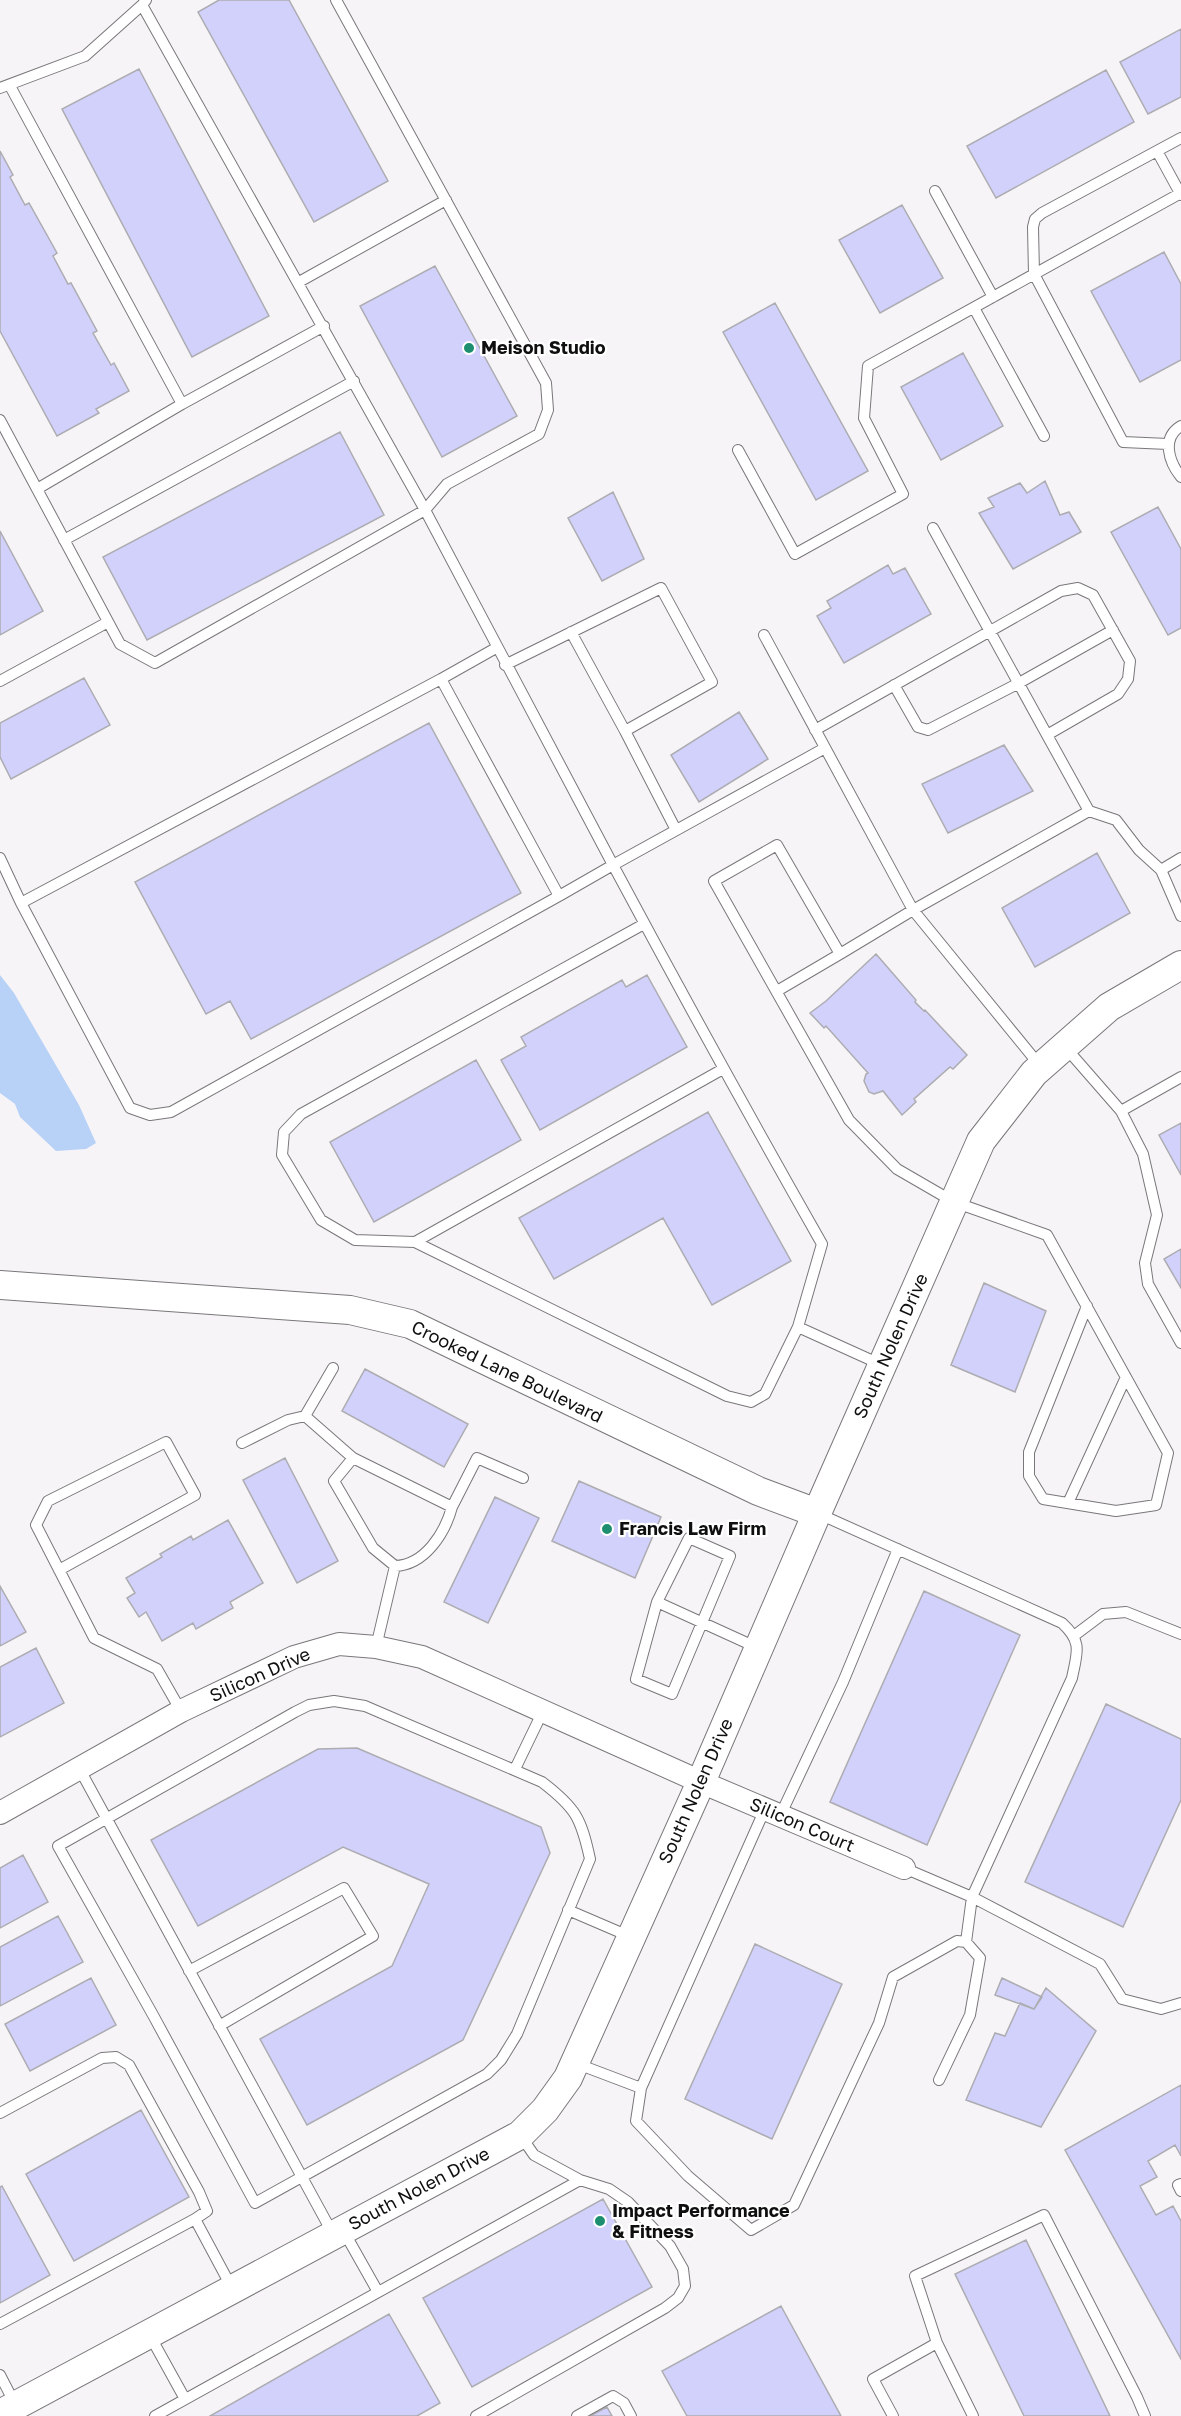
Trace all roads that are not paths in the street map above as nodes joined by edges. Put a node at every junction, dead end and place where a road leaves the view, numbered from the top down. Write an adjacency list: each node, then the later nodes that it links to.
1 (336, 0): 8 (lane)
2 (144, 3): 3 (lane); 10 (lane)
3 (5, 87): 15 (lane)
4 (1181, 138): 5 (lane)
5 (1157, 151): 7 (lane); 9 (lane)
6 (935, 191): 11 (lane)
7 (1181, 194): 9 (lane)
8 (446, 200): 10 (lane); 23 (lane)
9 (1034, 274): 11 (lane); 19 (lane)
10 (299, 282): 13 (lane)
11 (993, 297): 12 (lane)
12 (974, 308): 18 (lane); 20 (lane)
13 (324, 326): 14 (lane); 15 (lane)
14 (354, 381): 23 (lane); 25 (lane)
15 (182, 404): 22 (lane)
16 (0, 420): 22 (lane)
17 (1181, 426): 19 (lane)
18 (1044, 436)
19 (1168, 444): 21 (lane)
20 (738, 450)
21 (1181, 477)
22 (38, 489): 25 (lane)
23 (425, 510): 26 (lane); 31 (lane)
24 (933, 528): 28 (lane)
25 (64, 540): 26 (lane)
26 (108, 622): 34 (lane)
27 (1113, 630): 28 (lane); 35 (lane); 39 (lane)
28 (989, 631): 35 (lane); 36 (lane)
29 (571, 632): 32 (lane); 38 (lane); 38 (lane)
30 (764, 635): 37 (lane)
31 (496, 648): 32 (lane); 33 (lane)
32 (506, 665): 45 (lane)
33 (441, 679): 47 (lane); 48 (lane)
34 (0, 681)
35 (1018, 683): 36 (lane); 39 (lane)
36 (894, 685): 37 (lane)
37 (815, 730): 40 (lane)
38 (625, 731): 42 (lane)
39 (1047, 735): 41 (lane)
40 (825, 748): 42 (lane); 49 (lane)
41 (1089, 812): 46 (lane); 49 (lane)
42 (676, 830): 45 (lane)
43 (0, 858): 48 (lane)
44 (1181, 858): 46 (lane)
45 (613, 865): 47 (lane); 51 (lane)
46 (1161, 870): 50 (lane)
47 (559, 896): 48 (lane)
48 (21, 903)
49 (913, 910): 52 (lane); 56 (lane)
50 (1181, 916)
51 (644, 924): 57 (lane); 61 (lane)
52 (840, 954): 54 (lane); 54 (lane)
53 (1181, 965): 55 (street, South Nolen Drive)
54 (777, 992): 60 (lane)
55 (1065, 1046): 56 (street, South Nolen Drive); 59 (lane)
56 (1041, 1067): 60 (street, South Nolen Drive)
57 (723, 1070): 61 (lane); 64 (lane)
58 (1181, 1077): 59 (lane)
59 (1121, 1111): 65 (lane)
60 (954, 1202): 63 (lane); 66 (street, South Nolen Drive)
61 (415, 1242): 64 (lane)
62 (0, 1285): 75 (street, Crooked Lane Boulevard)
63 (1087, 1306): 68 (lane); 73 (lane)
64 (798, 1327): 66 (lane)
65 (1181, 1343)
66 (882, 1365): 75 (street, South Nolen Drive)
67 (333, 1368): 69 (lane)
68 (1126, 1377): 73 (lane); 73 (lane)
69 (305, 1416): 70 (lane); 71 (lane)
70 (242, 1443)
71 (353, 1458): 74 (lane); 77 (lane)
72 (524, 1478): 74 (lane)
73 (1068, 1503)
74 (452, 1507): 77 (lane)
75 (817, 1512): 76 (lane); 84 (street, South Nolen Drive)
76 (898, 1549): 82 (lane); 91 (lane)
77 (395, 1566): 83 (lane)
78 (59, 1570): 78 (lane); 85 (lane)
79 (657, 1602): 80 (lane); 80 (lane); 80 (lane)
80 (702, 1623): 84 (lane)
81 (1181, 1634): 82 (lane)
82 (1075, 1635): 94 (lane)
83 (376, 1647): 85 (street, Silicon Drive); 86 (street, Silicon Drive)
84 (758, 1649): 89 (street, South Nolen Drive)
85 (181, 1711): 87 (street, Silicon Drive)
86 (543, 1711): 88 (lane); 89 (street, Silicon Drive)
87 (79, 1768): 90 (street, Silicon Drive); 92 (lane)
88 (515, 1769): 92 (lane); 95 (lane)
89 (701, 1782): 91 (street, Silicon Court); 96 (street, South Nolen Drive)
90 (0, 1813)
91 (773, 1813): 93 (street, Silicon Court); 103 (lane)
92 (105, 1817): 98 (lane); 106 (lane)
93 (904, 1868): 94 (lane)
94 (972, 1897): 97 (lane); 99 (lane)
95 (568, 1910): 96 (lane); 106 (lane)
96 (631, 1937): 101 (street, South Nolen Drive)
97 (966, 1942): 102 (lane); 103 (lane)
98 (189, 1971): 100 (lane); 100 (lane)
99 (1181, 2003)
100 (219, 2026): 106 (lane)
101 (574, 2062): 103 (lane); 105 (street, South Nolen Drive)
102 (939, 2080)
103 (642, 2088)
104 (0, 2113): 110 (lane)
105 (520, 2135): 107 (lane); 111 (street, South Nolen Drive)
106 (302, 2177): 111 (lane)
107 (580, 2180): 113 (lane); 121 (lane)
108 (1181, 2184): 109 (lane)
109 (1181, 2191)
110 (195, 2219): 112 (lane); 114 (lane)
111 (338, 2233): 112 (street, South Nolen Drive); 113 (lane)
112 (232, 2289): 115 (street, South Nolen Drive)
113 (378, 2292): 118 (lane)
114 (0, 2324)
115 (149, 2334): 118 (lane); 119 (street, South Nolen Drive)
116 (938, 2343): 124 (lane); 125 (lane); 126 (lane)
117 (0, 2375): 119 (lane)
118 (185, 2399): 120 (lane)
119 (8, 2409)
120 (154, 2416)
121 (476, 2416)
122 (577, 2416): 123 (lane)
123 (631, 2416)
124 (893, 2416)
125 (973, 2416)
126 (1145, 2416)

